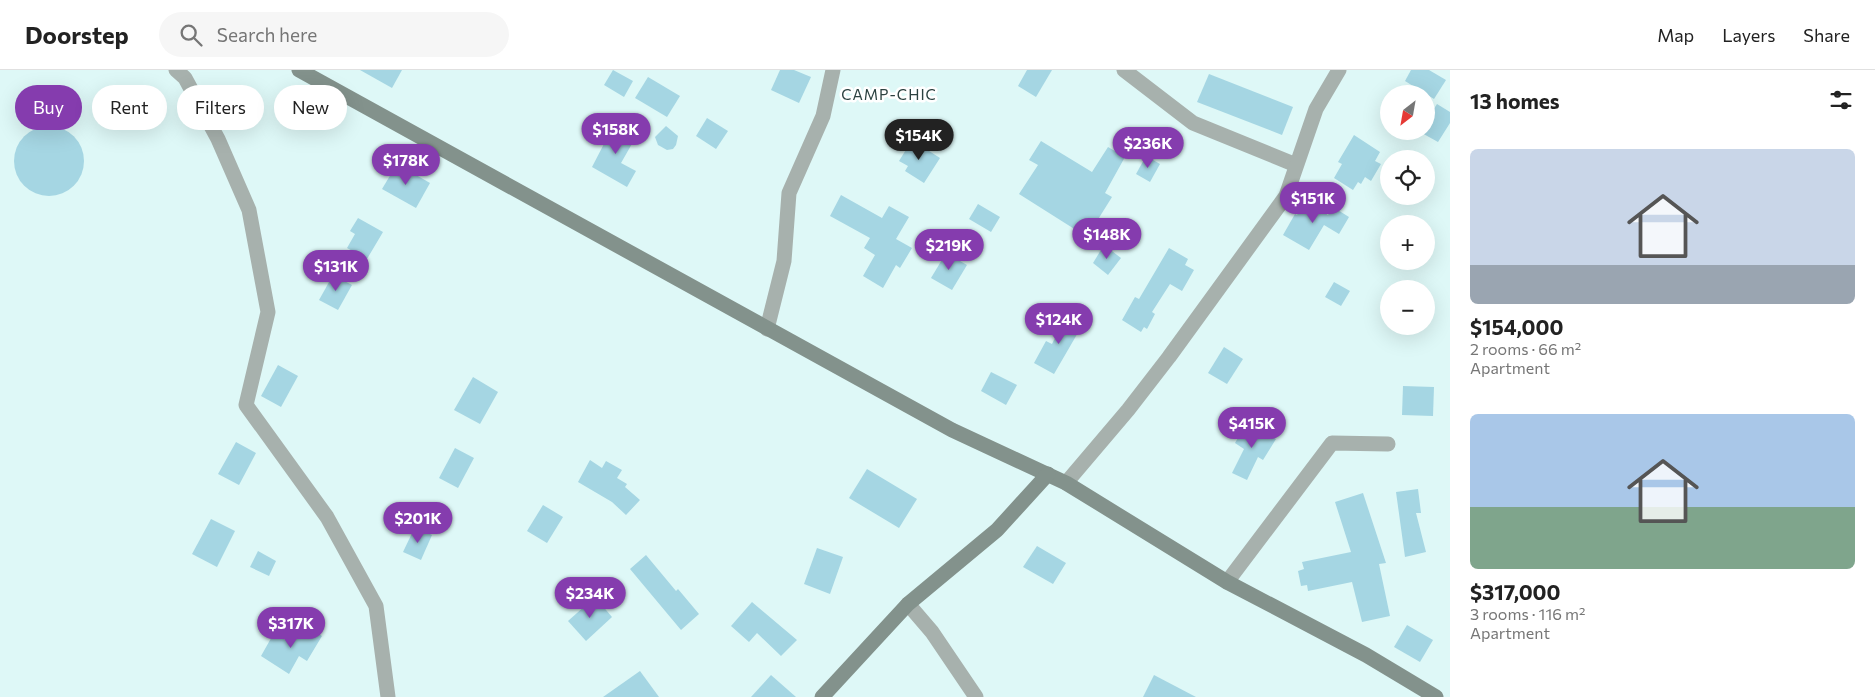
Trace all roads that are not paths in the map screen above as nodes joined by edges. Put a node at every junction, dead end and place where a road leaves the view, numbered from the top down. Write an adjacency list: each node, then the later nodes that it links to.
1 (176, 70): 13 (street)
2 (299, 70): 7 (street)
3 (833, 70): 7 (street)
4 (1124, 70): 6 (street)
5 (1339, 70): 6 (street)
6 (1296, 165): 10 (street)
7 (767, 329): 9 (street)
8 (1388, 444): 11 (street)
9 (1048, 474): 10 (street); 12 (street)
10 (1066, 483): 11 (street)
11 (1227, 582): 16 (street)
12 (908, 604): 14 (street); 15 (street)
13 (388, 697)
14 (822, 697)
15 (976, 697)
16 (1436, 697)

